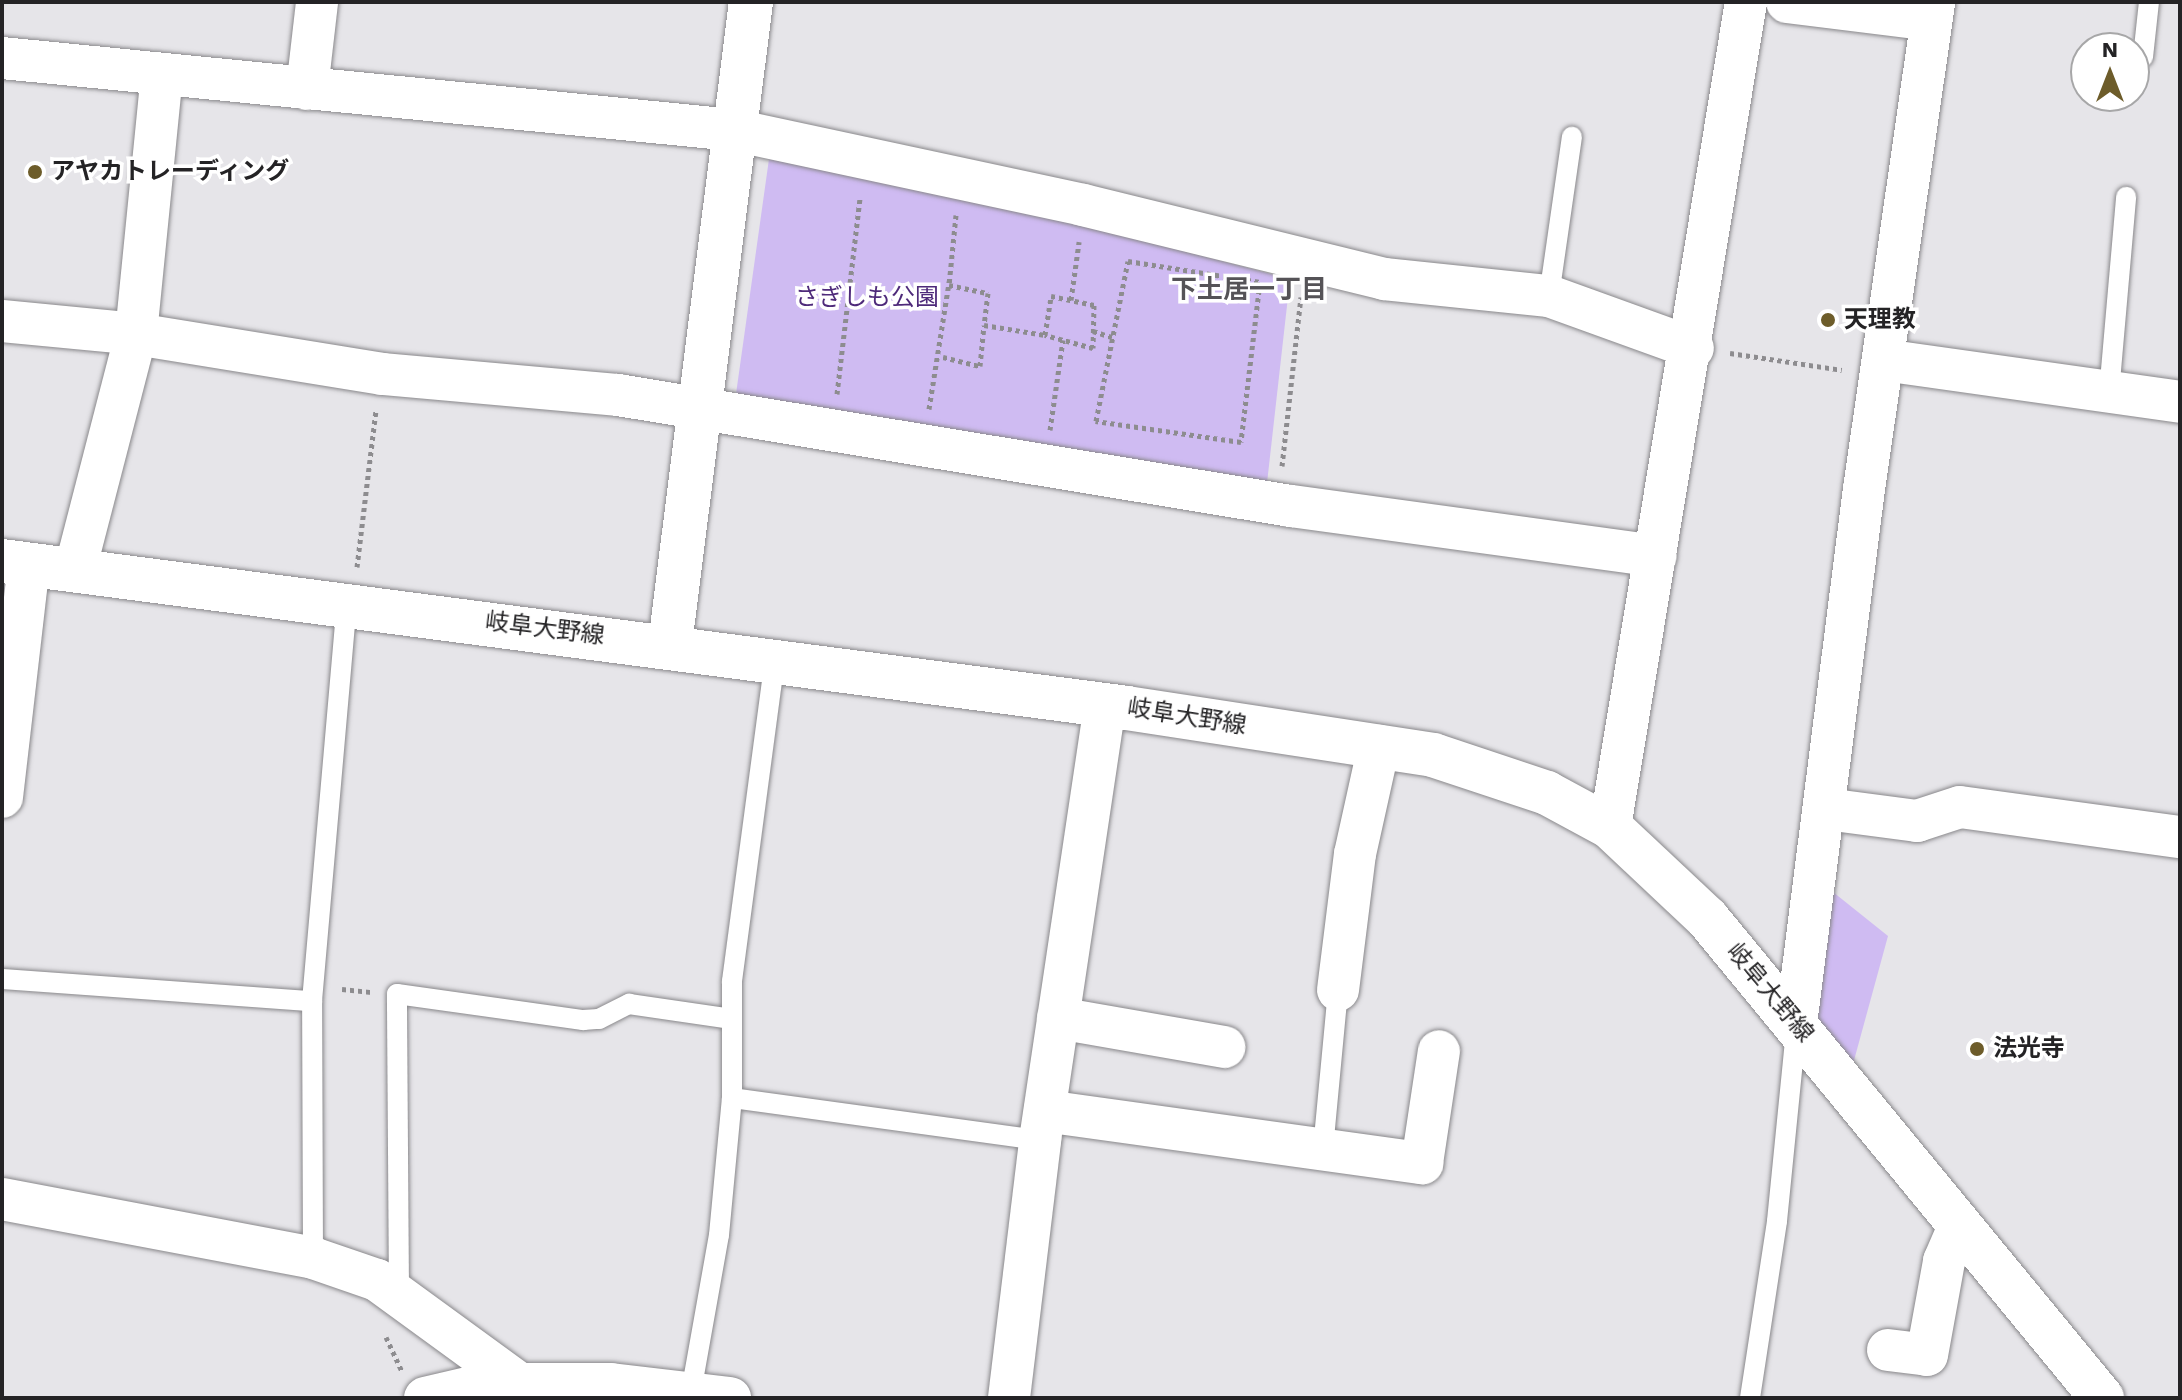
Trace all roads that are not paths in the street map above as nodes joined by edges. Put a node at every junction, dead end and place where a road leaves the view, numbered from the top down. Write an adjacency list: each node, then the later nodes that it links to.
1 (317, 2): 10 (street)
2 (751, 2): 11 (main road)
3 (1746, 2): 17 (street)
4 (1787, 2): 6 (street)
5 (2149, 2): 7 (lane)
6 (1933, 11): 18 (street)
7 (2146, 32)
8 (2, 58): 9 (street)
9 (162, 74): 10 (street); 16 (street)
10 (307, 89): 11 (street)
11 (734, 130): 14 (street); 21 (main road)
12 (1572, 137): 14 (lane)
13 (2126, 197): 19 (lane)
14 (1549, 296): 17 (street)
15 (2, 321): 16 (street)
16 (136, 334): 21 (street); 24 (street)
17 (1693, 348): 22 (street)
18 (1882, 368): 19 (street); 31 (street)
19 (2109, 393): 20 (street)
20 (2180, 402)
21 (701, 408): 22 (street); 26 (main road)
22 (1656, 556): 32 (street)
23 (16, 563): 24 (main road, 岐阜大野線); 30 (street)
24 (75, 570): 25 (main road, 岐阜大野線)
25 (350, 605): 26 (main road, 岐阜大野線); 36 (lane)
26 (670, 644): 27 (main road, 岐阜大野線)
27 (775, 659): 28 (main road, 岐阜大野線); 38 (lane)
28 (1105, 705): 29 (main road, 岐阜大野線); 37 (street)
29 (1379, 746): 32 (main road, 岐阜大野線); 35 (street)
30 (2, 797)
31 (1826, 809): 33 (street); 39 (street)
32 (1610, 827): 39 (main road, 岐阜大野線)
33 (2180, 837)
34 (2, 979): 36 (lane)
35 (1338, 990): 44 (lane)
36 (312, 994): 47 (lane)
37 (1058, 1018): 40 (street); 43 (street)
38 (732, 1019): 42 (lane); 48 (lane)
39 (1796, 1024): 46 (main road, 岐阜大野線); 54 (lane)
40 (1224, 1047)
41 (1439, 1051): 44 (street)
42 (732, 1098): 43 (lane); 51 (lane)
43 (1043, 1126): 44 (street); 53 (street)
44 (1323, 1149)
45 (2, 1199): 47 (street)
46 (1960, 1224): 49 (street); 55 (main road, 岐阜大野線)
47 (313, 1258): 48 (street)
48 (399, 1293): 50 (street)
49 (1888, 1350)
50 (523, 1387): 51 (street); 52 (street)
51 (710, 1395)
52 (425, 1398)
53 (1009, 1398)
54 (1750, 1398)
55 (2102, 1398)

